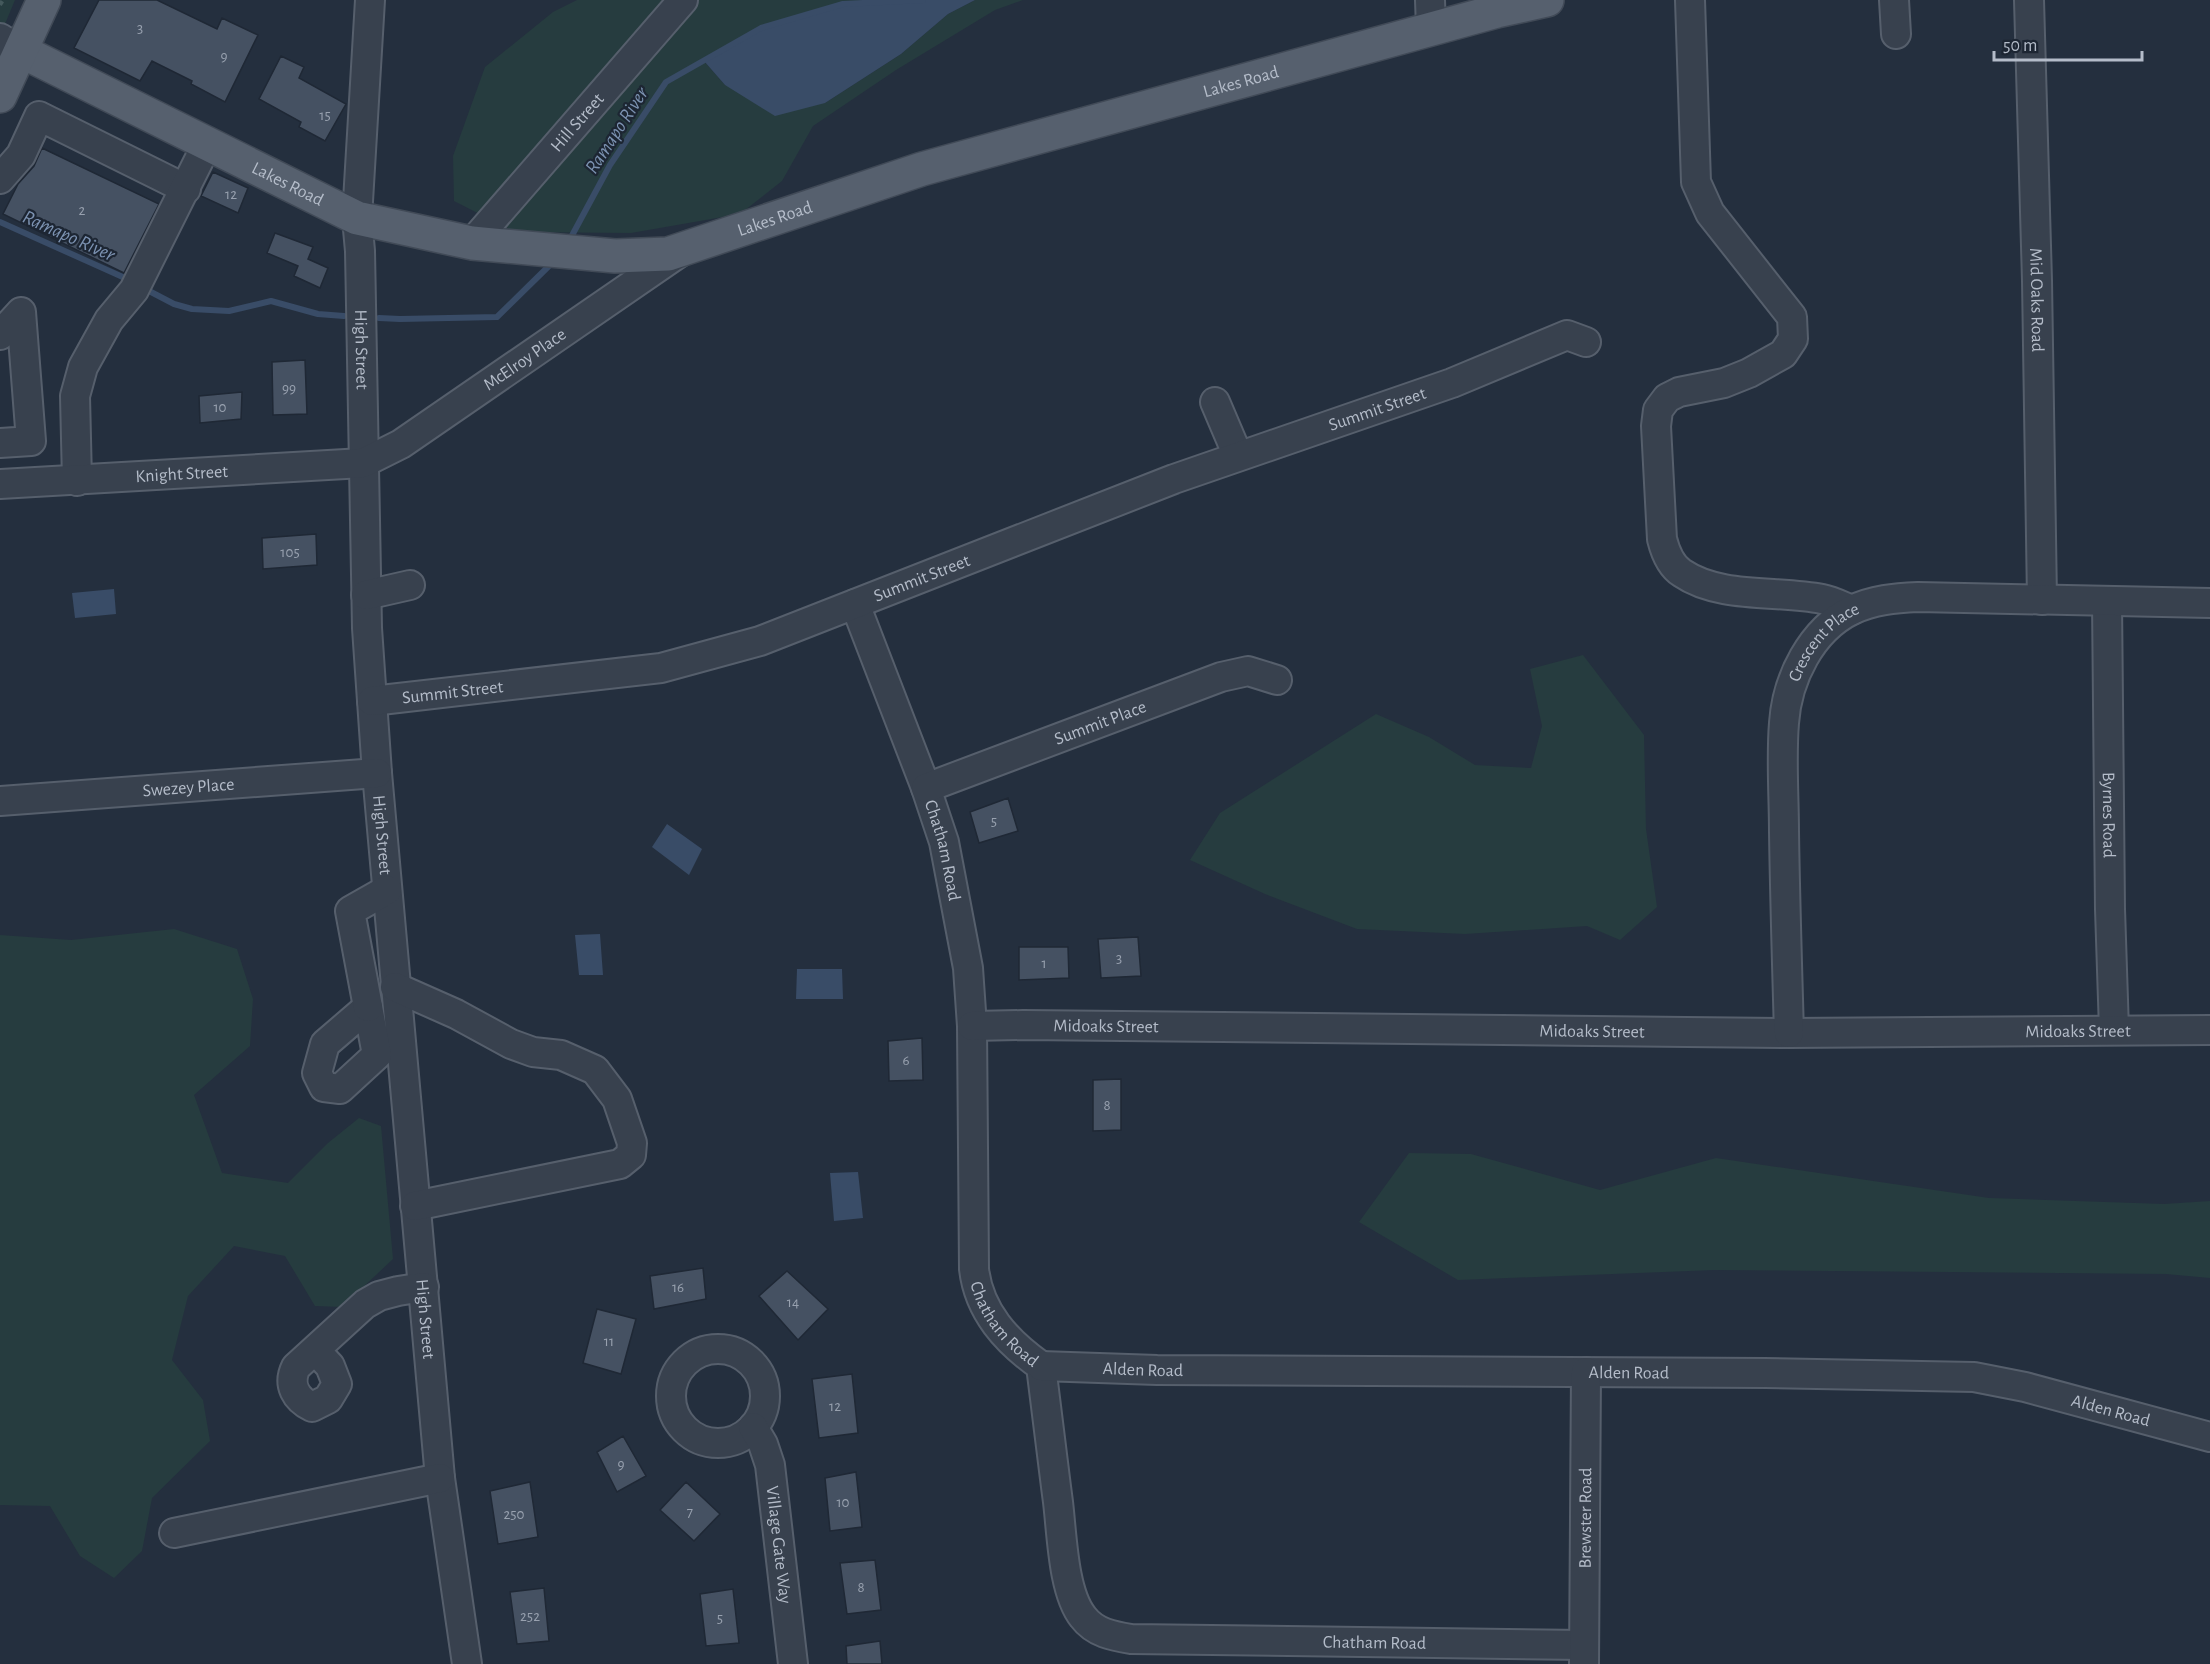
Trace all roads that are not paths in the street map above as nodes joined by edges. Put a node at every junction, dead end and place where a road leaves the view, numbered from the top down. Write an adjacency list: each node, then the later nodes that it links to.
1 (44, 0): 10 (main road)
2 (370, 0): 15 (street, High Street)
3 (683, 0): 16 (street, Hill Street)
4 (1547, 0): 8 (main road, Lakes Road)
5 (1690, 0): 32 (street)
6 (1894, 0): 9 (street)
7 (2029, 0): 28 (street, Mid Oaks Road)
8 (1431, 14): 17 (main road, Lakes Road)
9 (1896, 34)
10 (11, 44): 11 (main road); 12 (main road, Lakes Road)
11 (0, 96)
12 (207, 144): 14 (street); 15 (main road, Lakes Road)
13 (0, 179): 14 (street)
14 (186, 189): 24 (street)
15 (357, 218): 16 (main road, Lakes Road); 23 (street, High Street)
16 (472, 243): 17 (main road, Lakes Road)
17 (684, 249): 23 (street, McElroy Place)
18 (0, 335): 21 (street)
19 (1586, 342): 22 (street, Summit Street)
20 (1215, 402): 22 (street)
21 (0, 443)
22 (1238, 456): 31 (street, Summit Street)
23 (363, 463): 24 (street, Knight Street); 27 (street, High Street)
24 (77, 480): 25 (street, Knight Street)
25 (0, 484)
26 (410, 585): 27 (street)
27 (366, 596): 34 (street, High Street)
28 (2042, 600): 29 (street, Crescent Place); 32 (street, Crescent Place)
29 (2107, 601): 30 (street, Crescent Place); 42 (street, Byrnes Road)
30 (2210, 603)
31 (855, 604): 34 (street, Summit Street); 36 (street, Chatham Road)
32 (1852, 610): 44 (street, Crescent Place)
33 (1277, 680): 36 (street, Summit Place)
34 (372, 701): 35 (street, High Street)
35 (377, 773): 37 (street, Swezey Place); 38 (street, High Street)
36 (926, 788): 41 (street, Chatham Road)
37 (0, 801)
38 (387, 890): 39 (street, High Street); 40 (street)
39 (395, 987): 45 (street, High Street); 45 (street)
40 (368, 1007)
41 (972, 1026): 44 (street, Midoaks Street); 48 (street, Chatham Road)
42 (2114, 1030): 43 (street, Midoaks Street); 44 (street, Midoaks Street)
43 (2210, 1030)
44 (1789, 1033)
45 (415, 1206): 46 (street, High Street)
46 (424, 1287): 47 (street); 52 (street, High Street)
47 (315, 1350)
48 (1041, 1366): 49 (street, Alden Road); 54 (street, Chatham Road)
49 (1586, 1372): 51 (street, Alden Road); 54 (street, Brewster Road)
50 (753, 1427): 56 (street, Village Gate Way)
51 (2210, 1437)
52 (440, 1478): 53 (street); 55 (street, High Street)
53 (174, 1533)
54 (1584, 1655)
55 (467, 1664)
56 (793, 1664)

